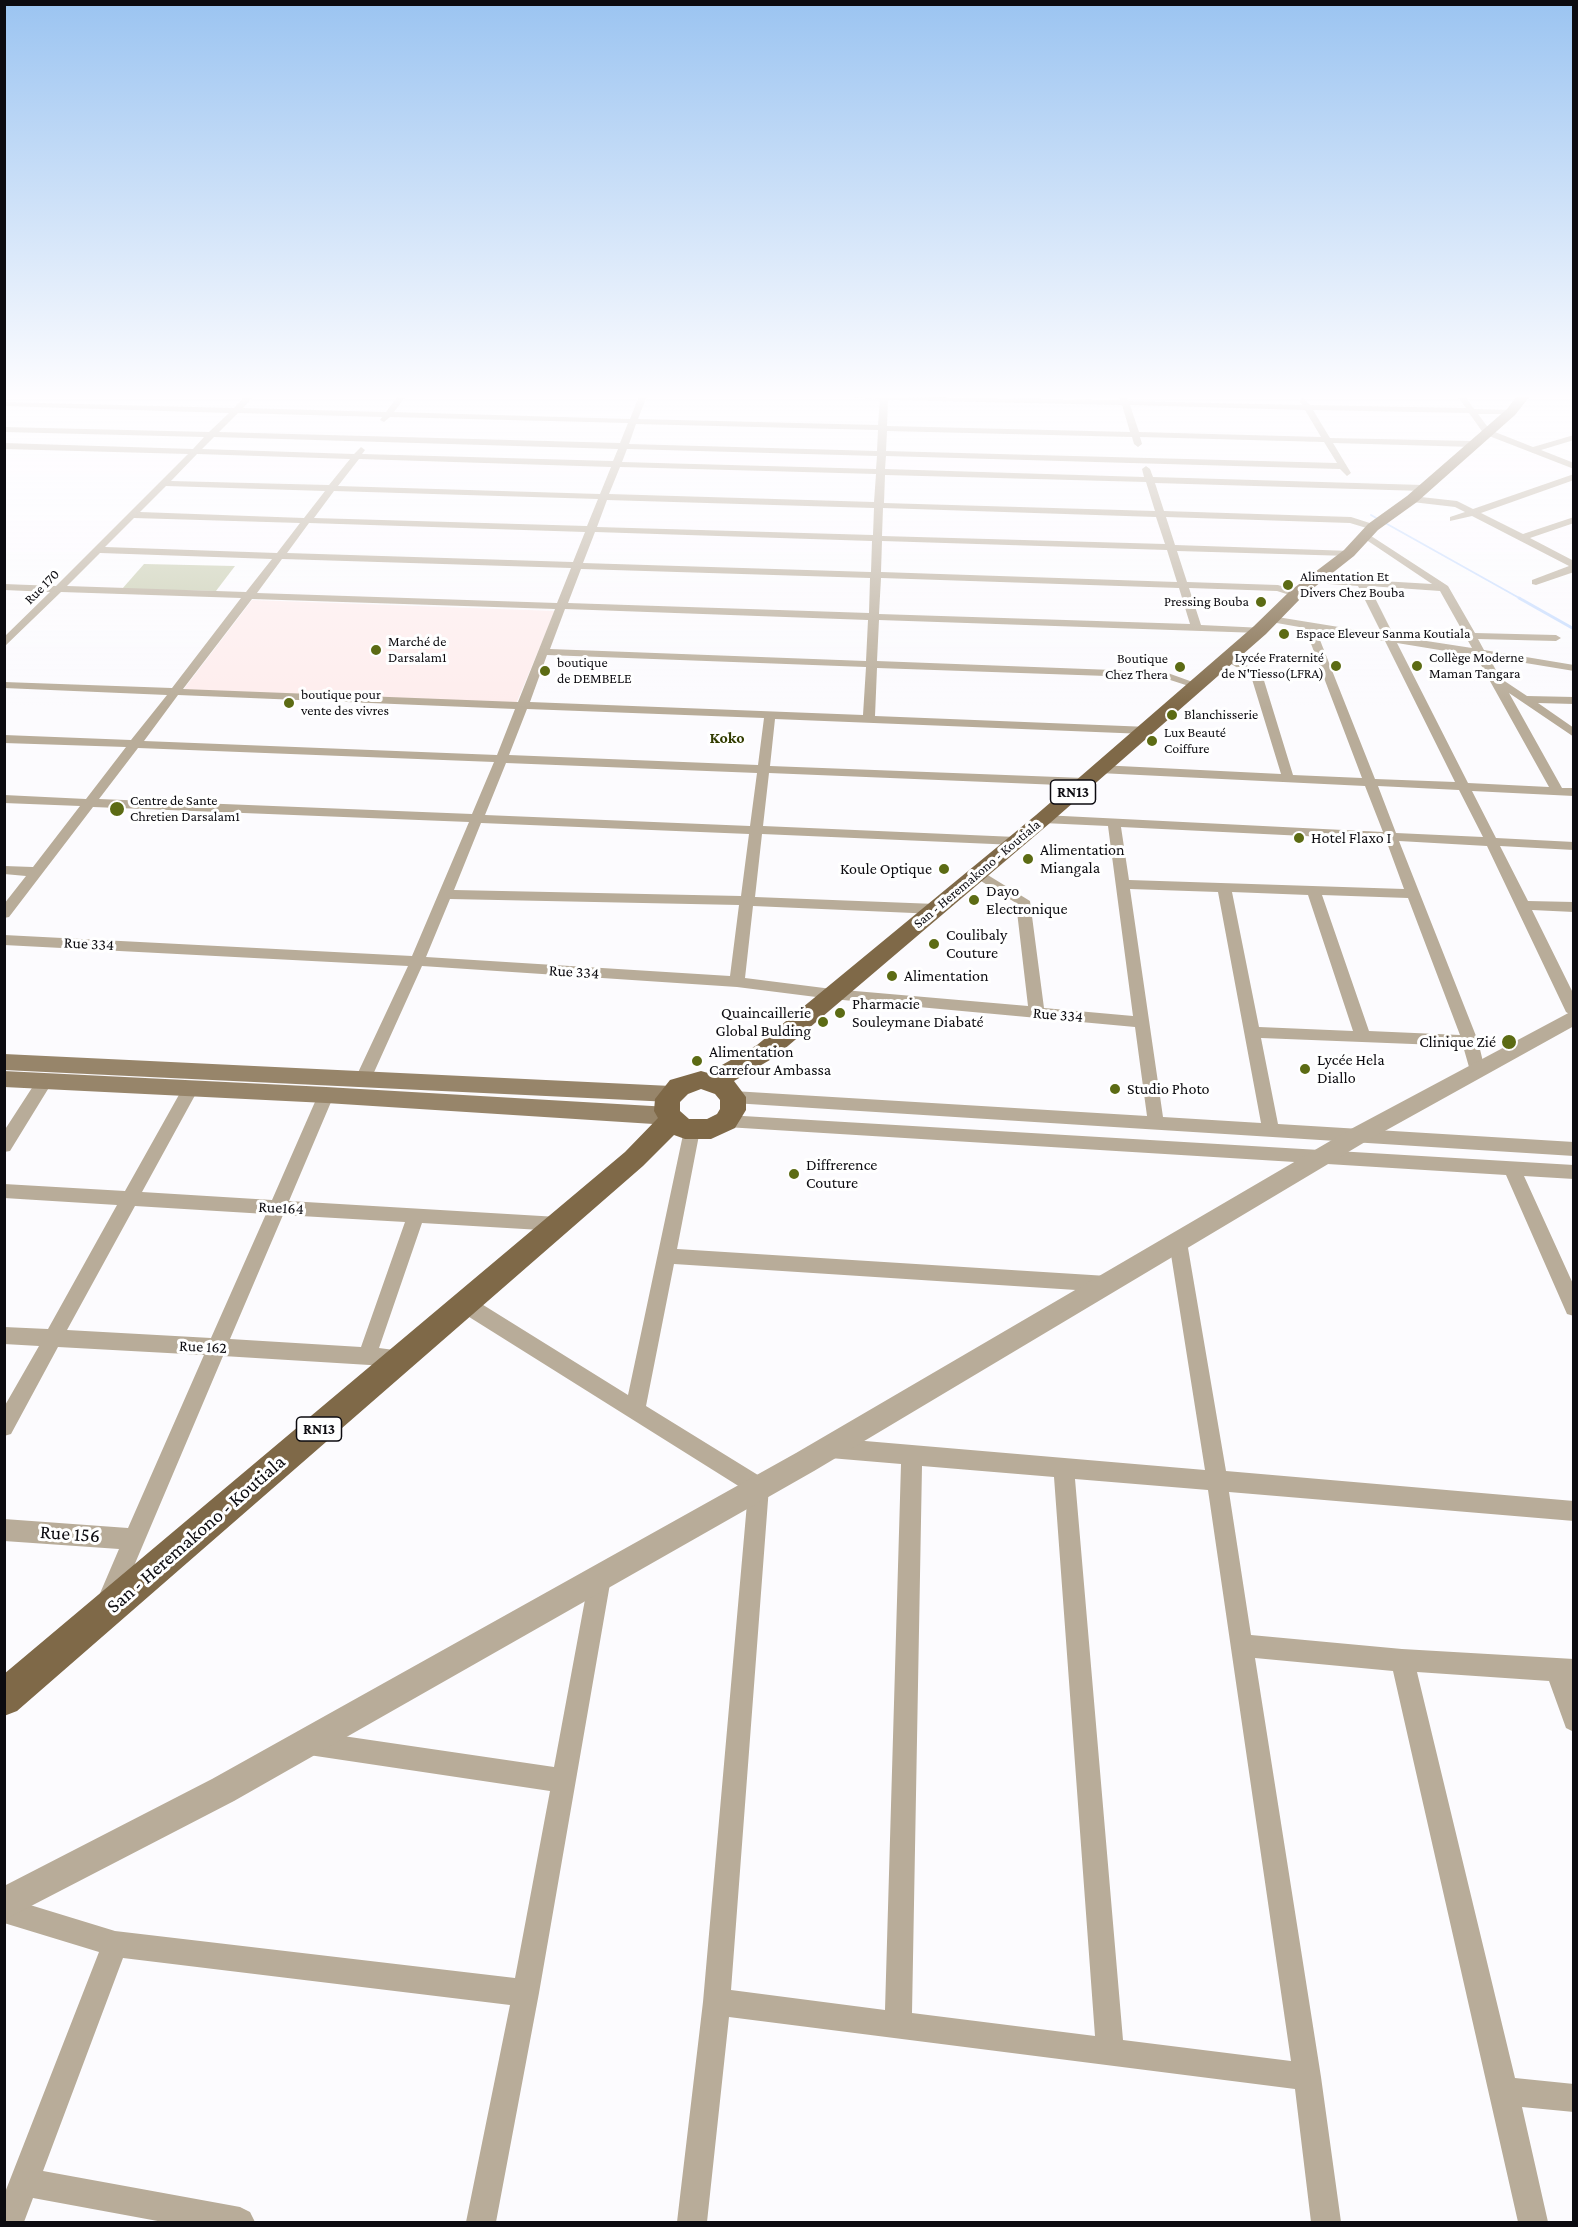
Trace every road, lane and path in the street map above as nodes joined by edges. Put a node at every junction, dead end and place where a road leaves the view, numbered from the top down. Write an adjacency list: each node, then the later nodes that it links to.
1 (147, 500): 12 (street, Rue 170)
2 (323, 500): 16 (street)
3 (602, 500): 18 (street)
4 (724, 500): 10 (street)
5 (878, 500): 10 (street)
6 (1155, 500): 13 (street)
7 (1409, 500): 17 (main road, San - Heremakono - Koutiala / RN13)
8 (1426, 500): 11 (street)
9 (1510, 500): 11 (street)
10 (878, 505): 13 (street); 19 (street)
11 (1473, 513): 14 (street); 20 (street)
12 (132, 515): 16 (street); 22 (street, Rue 170)
13 (1160, 515): 17 (street); 21 (street)
14 (1453, 519)
15 (1574, 520): 20 (street)
16 (307, 521): 18 (street); 24 (street)
17 (1375, 526): 23 (main road, San - Heremakono - Koutiala / RN13); 33 (street)
18 (591, 530): 19 (street); 25 (street)
19 (878, 538): 21 (street); 27 (street)
20 (1522, 538): 26 (street)
21 (1171, 548): 23 (street); 31 (street)
22 (98, 550): 24 (street); 34 (street, Rue 170)
23 (1348, 553): 28 (main road, San - Heremakono - Koutiala / RN13)
24 (280, 555): 25 (street); 36 (street)
25 (578, 564): 27 (street); 37 (street)
26 (1574, 566): 29 (street)
27 (876, 575): 31 (street); 38 (street)
28 (1314, 580): 30 (street); 35 (main road, San - Heremakono - Koutiala / RN13)
29 (1536, 582)
30 (1362, 583): 33 (street); 45 (street)
31 (1182, 585): 35 (street); 41 (street)
32 (4, 587): 34 (street)
33 (1444, 588): 43 (street)
34 (59, 589): 36 (street); 42 (street, Rue 170)
35 (1296, 594): 39 (main road, San - Heremakono - Koutiala / RN13)
36 (250, 595): 37 (street); 55 (street)
37 (562, 606): 38 (street); 47 (street)
38 (874, 617): 41 (street); 50 (street)
39 (1266, 624): 40 (street); 41 (street); 49 (main road, San - Heremakono - Koutiala / RN13)
40 (1308, 625): 45 (street); 70 (street)
41 (1196, 627)
42 (10, 632): 46 (street, Rue 170)
43 (1471, 636): 44 (street); 48 (street)
44 (1556, 638)
45 (1390, 639): 48 (street); 72 (street)
46 (4, 644)
47 (544, 652): 50 (street); 59 (street)
48 (1480, 653): 51 (street); 52 (street)
49 (1227, 657): 53 (main road, San - Heremakono - Koutiala / RN13); 69 (street)
50 (872, 664): 53 (street); 61 (street)
51 (1574, 668)
52 (1494, 677): 56 (street); 57 (street)
53 (1195, 684): 62 (main road, San - Heremakono - Koutiala / RN13)
54 (4, 685): 55 (street)
55 (175, 692): 59 (street); 65 (street)
56 (1506, 698): 57 (street); 73 (street)
57 (1525, 699): 58 (street); 63 (street)
58 (1574, 701)
59 (522, 706): 60 (street); 66 (street)
60 (770, 715): 61 (street); 67 (street)
61 (869, 718): 62 (street)
62 (1145, 730): 68 (main road, San - Heremakono - Koutiala / RN13)
63 (1574, 734)
64 (4, 739): 65 (street)
65 (134, 745): 66 (street); 76 (street)
66 (502, 758): 67 (street); 77 (street)
67 (764, 769): 71 (street); 80 (street)
68 (1099, 769): 69 (street); 71 (main road, San - Heremakono - Koutiala / RN13)
69 (1288, 778): 70 (street)
70 (1369, 782): 72 (street); 81 (street)
71 (1084, 783): 78 (main road, San - Heremakono - Koutiala / RN13)
72 (1464, 786): 73 (street); 83 (street)
73 (1558, 791): 74 (street)
74 (1574, 792)
75 (4, 799): 76 (street)
76 (90, 803): 77 (street); 86 (street)
77 (477, 819): 80 (street); 91 (street)
78 (1043, 819): 79 (street); 82 (main road, San - Heremakono - Koutiala / RN13)
79 (1114, 823): 81 (street); 88 (street)
80 (757, 830): 82 (street); 93 (street)
81 (1391, 838): 83 (street); 92 (street)
82 (1016, 841): 87 (main road, San - Heremakono - Koutiala / RN13)
83 (1492, 844): 84 (street); 94 (street)
84 (1574, 846)
85 (4, 870): 86 (street)
86 (37, 872): 97 (street)
87 (978, 873): 96 (main road, San - Heremakono - Koutiala / RN13); 102 (street)
88 (1122, 884): 89 (street); 104 (street)
89 (1224, 888): 90 (street); 105 (street)
90 (1314, 891): 92 (street); 106 (street)
91 (446, 894): 93 (street); 99 (street)
92 (1413, 894): 107 (street)
93 (748, 901): 96 (street); 100 (street)
94 (1523, 905): 95 (street); 103 (street)
95 (1574, 907)
96 (936, 909): 101 (main road, San - Heremakono - Koutiala / RN13)
97 (4, 914)
98 (4, 940): 99 (street, Rue 334)
99 (417, 961): 100 (street, Rue 334); 111 (street)
100 (736, 982): 101 (street, Rue 334)
101 (832, 994): 102 (street, Rue 334); 115 (main road, San - Heremakono - Koutiala / RN13)
102 (1037, 1014): 104 (street, Rue 334)
103 (1574, 1015): 109 (street)
104 (1142, 1022): 117 (street)
105 (1252, 1032): 106 (street); 118 (street)
106 (1363, 1037): 107 (street)
107 (1470, 1041): 109 (street)
108 (4, 1062): 111 (main road)
109 (1477, 1070): 119 (street)
110 (4, 1079): 112 (main road)
111 (363, 1079): 116 (main road)
112 (45, 1081): 113 (main road); 120 (street)
113 (191, 1088): 114 (main road); 126 (street)
114 (326, 1095): 116 (main road); 127 (street)
115 (726, 1099): 116 (main road); 116 (main road); 117 (street); 122 (street)
116 (676, 1115): 129 (main road, San - Heremakono - Koutiala / RN13); 131 (street)
117 (1156, 1123): 118 (street)
118 (1271, 1130): 119 (street)
119 (1357, 1136): 121 (street); 122 (street)
120 (4, 1146)
121 (1574, 1149)
122 (1322, 1157): 123 (street); 130 (street)
123 (1512, 1168): 124 (street); 134 (street)
124 (1574, 1172)
125 (4, 1191): 126 (street, Rue164)
126 (130, 1199): 127 (street, Rue164); 136 (street)
127 (277, 1208): 128 (street, Rue164); 137 (street)
128 (416, 1216): 129 (street, Rue164); 138 (street)
129 (558, 1224): 133 (main road, San - Heremakono - Koutiala / RN13)
130 (1178, 1242): 132 (street); 145 (street)
131 (667, 1256): 132 (street); 140 (street)
132 (1107, 1284): 142 (street)
133 (465, 1304): 139 (main road, San - Heremakono - Koutiala / RN13); 140 (street)
134 (1574, 1308)
135 (4, 1335): 136 (street, Rue 162)
136 (53, 1338): 137 (street, Rue 162); 141 (street)
137 (217, 1347): 138 (street, Rue 162); 149 (street)
138 (367, 1356): 139 (street, Rue 162)
139 (402, 1358): 151 (main road, San - Heremakono - Koutiala / RN13)
140 (635, 1410): 146 (street)
141 (4, 1427)
142 (830, 1448): 143 (street); 146 (street)
143 (912, 1456): 144 (street); 164 (street)
144 (1064, 1468): 145 (street); 165 (street)
145 (1217, 1482): 147 (street); 152 (street)
146 (759, 1487): 150 (street); 163 (street)
147 (1574, 1511)
148 (4, 1530): 149 (street, Rue 156)
149 (135, 1539): 151 (street)
150 (600, 1578): 157 (street); 158 (street)
151 (101, 1616): 155 (main road, San - Heremakono - Koutiala / RN13)
152 (1241, 1645): 153 (street); 166 (street)
153 (1402, 1660): 154 (street); 167 (street)
154 (1565, 1670): 156 (street)
155 (4, 1698)
156 (1574, 1720)
157 (308, 1743): 158 (street); 159 (street)
158 (564, 1781): 162 (street)
159 (4, 1904)
160 (4, 1910): 161 (street)
161 (115, 1944): 162 (street); 169 (street)
162 (526, 1993): 172 (street)
163 (717, 2002): 164 (street); 173 (street)
164 (898, 2025): 165 (street)
165 (1110, 2053): 166 (street)
166 (1307, 2078): 174 (street)
167 (1504, 2091): 168 (street); 175 (street)
168 (1574, 2098)
169 (25, 2182): 170 (street); 171 (street)
170 (9, 2223)
171 (240, 2223)
172 (481, 2223)
173 (692, 2223)
174 (1326, 2223)
175 (1533, 2223)

